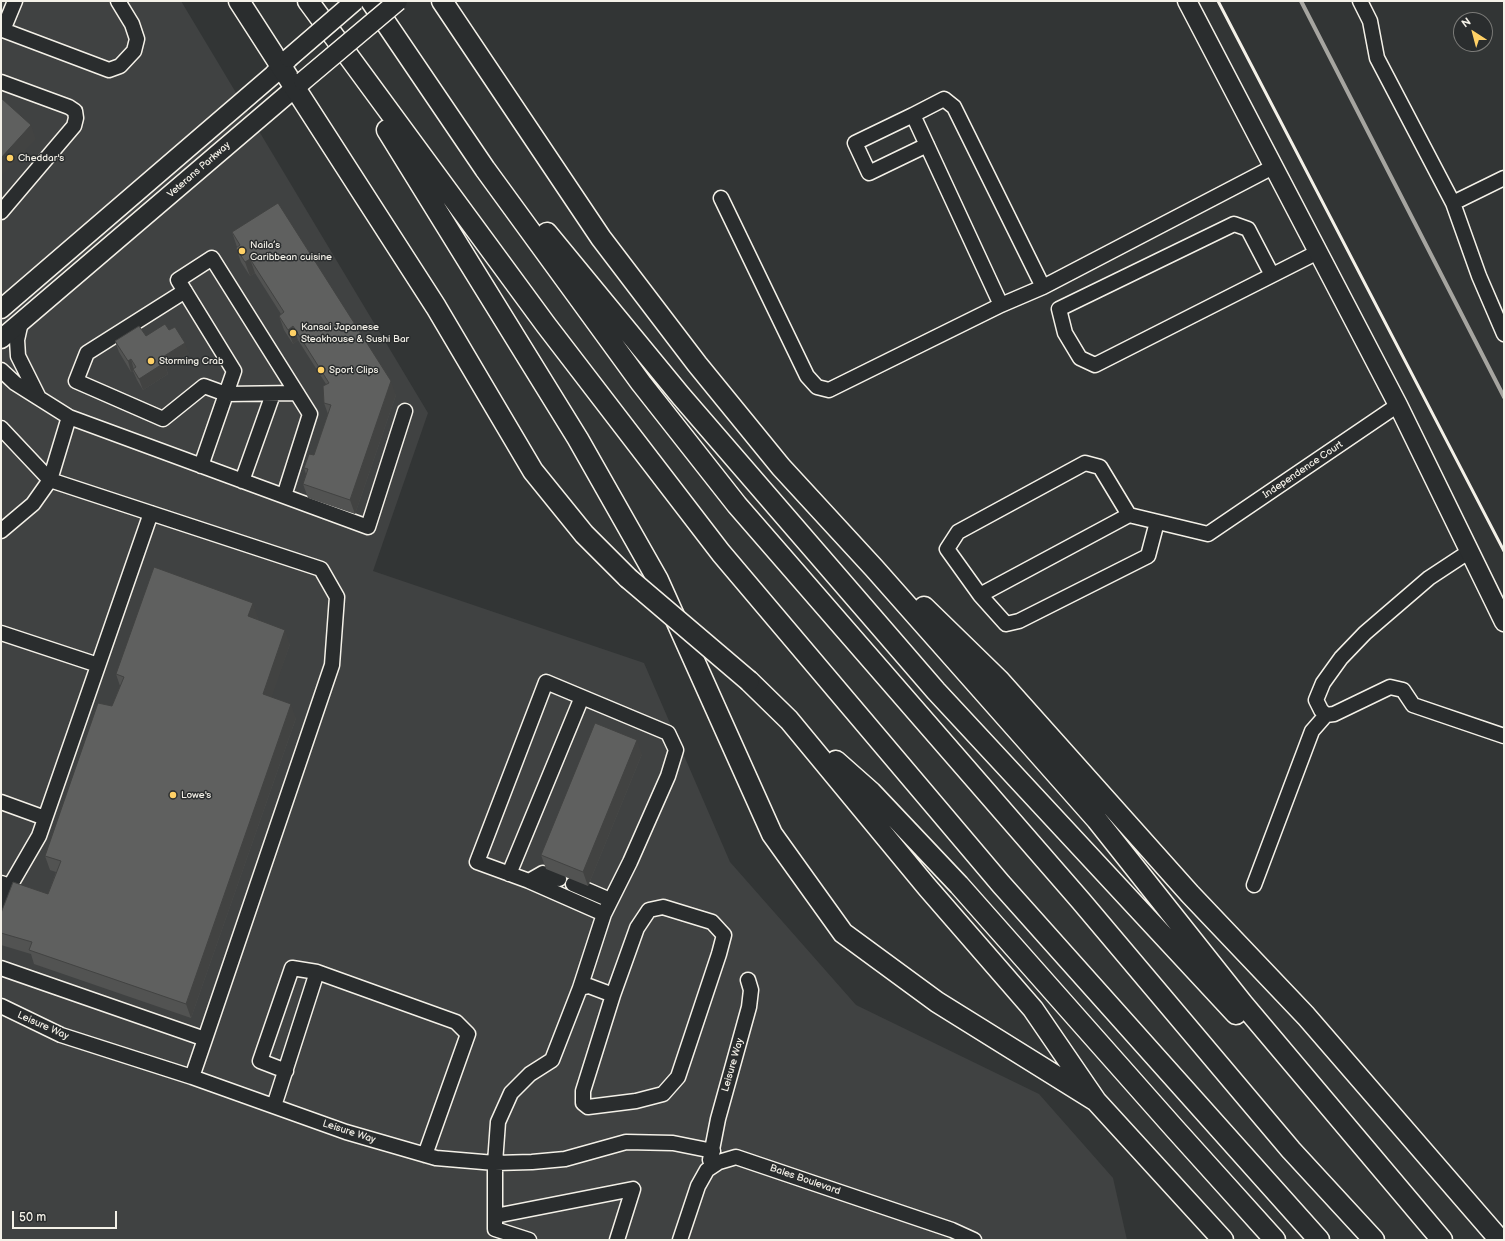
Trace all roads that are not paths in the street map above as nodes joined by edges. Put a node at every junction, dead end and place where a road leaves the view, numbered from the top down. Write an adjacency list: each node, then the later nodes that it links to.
1 (15, 1): 11 (street)
2 (118, 1): 11 (street)
3 (238, 1): 12 (highway)
4 (308, 1): 79 (highway); 93 (highway)
5 (355, 1): 12 (main road, bridge)
6 (371, 1): 15 (highway)
7 (398, 1): 14 (main road, Veterans Parkway, bridge)
8 (442, 1): 42 (highway)
9 (1187, 1): 18 (main road)
10 (1360, 1): 21 (street)
11 (2, 30)
12 (285, 63): 14 (highway); 28 (main road)
13 (1, 82): 22 (street)
14 (299, 84): 29 (main road, Veterans Parkway); 57 (highway, bridge)
15 (443, 107): 85 (highway); 94 (highway)
16 (913, 115): 17 (street); 17 (street); 25 (street)
17 (927, 145): 27 (street)
18 (1274, 167): 23 (main road); 25 (street)
19 (1504, 178): 21 (street)
20 (721, 198): 27 (street)
21 (1452, 203): 30 (street)
22 (2, 208)
23 (1318, 252): 24 (street); 37 (main road)
24 (1272, 275): 24 (street)
25 (1043, 287): 27 (street)
26 (185, 291): 33 (street); 33 (street); 35 (street)
27 (1001, 305)
28 (1, 309)
29 (20, 322): 31 (main road, Veterans Parkway); 36 (street)
30 (1504, 334)
31 (1, 340)
32 (1, 370): 36 (street)
33 (226, 394): 34 (street); 41 (street)
34 (273, 394): 35 (street); 44 (street)
35 (297, 394): 45 (street)
36 (38, 397): 39 (street)
37 (1398, 405): 48 (street, Independence Court); 50 (main road)
38 (406, 411): 45 (street)
39 (69, 417): 41 (street); 43 (street)
40 (1, 428): 43 (street)
41 (201, 466): 44 (street)
42 (782, 467): 85 (highway); 96 (highway)
43 (50, 480): 46 (street); 49 (street)
44 (242, 481): 45 (street)
45 (284, 496)
46 (151, 513): 54 (street); 76 (street)
47 (1129, 515): 48 (street); 51 (street); 51 (street)
48 (1157, 522): 51 (street)
49 (1, 531)
50 (1470, 551): 52 (main road); 56 (street)
51 (980, 595)
52 (1504, 622)
53 (1, 633): 54 (street)
54 (98, 665): 60 (street)
55 (582, 697): 61 (street); 61 (street); 67 (street)
56 (1326, 715): 58 (street); 66 (street)
57 (789, 720): 79 (highway); 92 (highway)
58 (1504, 736)
59 (1, 802): 60 (street)
60 (45, 818): 65 (street)
61 (509, 874): 63 (street)
62 (559, 879): 63 (street)
63 (529, 882): 69 (street)
64 (573, 884): 67 (street)
65 (5, 885): 68 (street)
66 (1254, 885)
67 (610, 900): 69 (street)
68 (1, 908)
69 (604, 914): 73 (street)
70 (1, 968): 76 (street)
71 (317, 972): 77 (street); 77 (street); 82 (street)
72 (748, 980): 81 (street, Leisure Way)
73 (580, 988): 74 (street); 83 (street)
74 (613, 995): 74 (street)
75 (1, 1006): 78 (street, Leisure Way)
76 (205, 1039): 78 (street)
77 (286, 1072): 80 (street)
78 (192, 1077): 80 (street, Leisure Way)
79 (1096, 1101): 91 (highway)
80 (274, 1106): 82 (street, Leisure Way)
81 (713, 1151): 83 (street, Leisure Way); 84 (street, Leisure Way)
82 (425, 1154): 83 (street, Leisure Way)
83 (495, 1163): 86 (street)
84 (707, 1170): 89 (street); 90 (street, Bales Boulevard)
85 (1388, 1177): 95 (highway)
86 (495, 1216): 87 (street); 88 (street)
87 (529, 1240)
88 (617, 1240)
89 (680, 1240)
90 (974, 1240)
91 (1223, 1240)
92 (1275, 1240)
93 (1319, 1240)
94 (1374, 1240)
95 (1442, 1240)
96 (1500, 1240)

